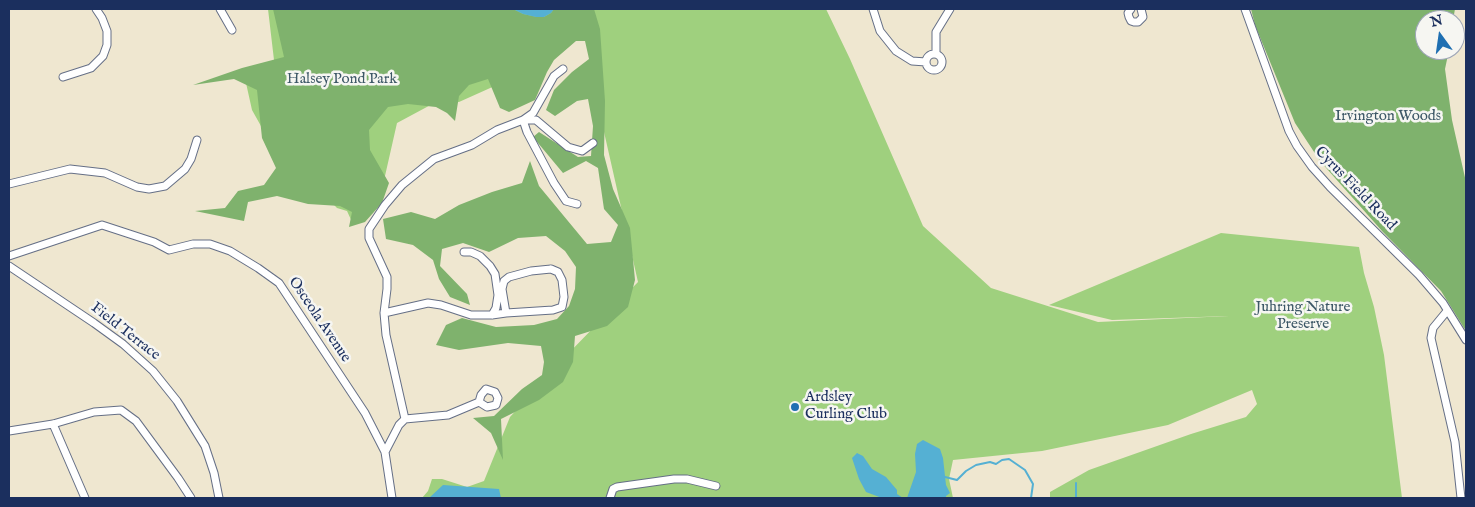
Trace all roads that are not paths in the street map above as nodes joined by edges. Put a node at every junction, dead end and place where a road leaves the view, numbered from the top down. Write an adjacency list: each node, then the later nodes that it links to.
1 (96, 9): 12 (street)
2 (220, 9): 8 (street)
3 (872, 9): 10 (street)
4 (950, 9): 9 (street)
5 (1131, 9): 6 (street)
6 (1140, 9)
7 (1245, 9): 21 (street, Cyrus Field Road)
8 (232, 30)
9 (936, 53): 10 (street); 10 (street)
10 (926, 62)
11 (563, 69): 13 (street)
12 (63, 77)
13 (523, 120): 15 (street); 17 (street); 22 (street)
14 (196, 140): 16 (street)
15 (593, 143)
16 (9, 184)
17 (577, 204)
18 (464, 252): 24 (street)
19 (9, 256): 30 (street, Osceola Avenue)
20 (9, 266): 34 (street, Field Terrace)
21 (1447, 311): 25 (street, Cyrus Field Road); 37 (street)
22 (384, 313): 24 (street); 27 (street)
23 (506, 314): 23 (street); 24 (street)
24 (492, 315)
25 (1466, 340)
26 (479, 402): 27 (street)
27 (405, 419): 30 (street)
28 (53, 424): 29 (street); 32 (street); 33 (street)
29 (9, 431)
30 (385, 452): 35 (street, Osceola Avenue)
31 (716, 486): 36 (street)
32 (85, 498)
33 (191, 498)
34 (219, 498)
35 (392, 498)
36 (610, 498)
37 (1461, 498)

